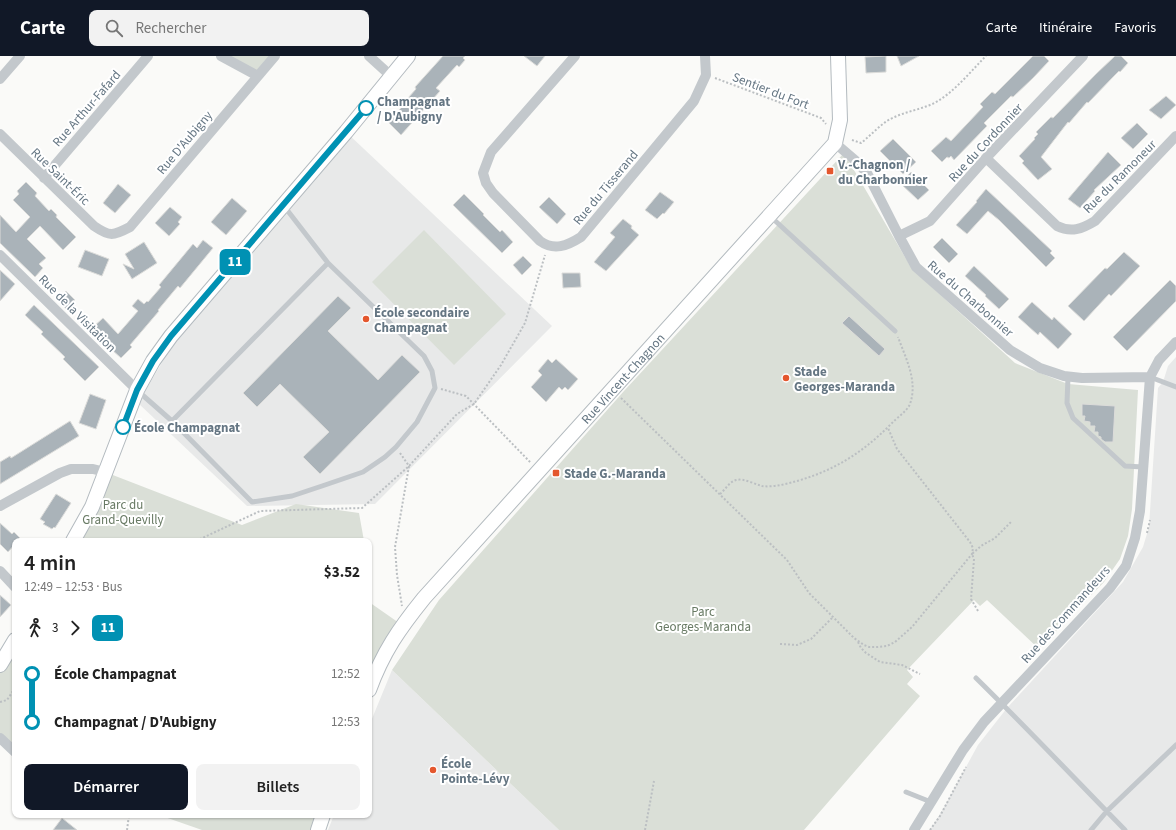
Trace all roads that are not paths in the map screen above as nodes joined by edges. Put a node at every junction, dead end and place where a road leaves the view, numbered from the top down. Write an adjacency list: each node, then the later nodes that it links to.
1 (20, 56): 13 (street)
2 (148, 56): 18 (street, Rue Arthur-Fafard)
3 (221, 56): 11 (street)
4 (275, 56): 11 (street, Rue D'Aubigny)
5 (369, 56): 12 (street)
6 (408, 56): 12 (street)
7 (575, 56): 8 (street, Rue du Tisserand)
8 (706, 56)
9 (838, 56): 16 (street, Rue Vincent-Chagnon)
10 (1083, 56): 17 (street, Rue du Cordonnier)
11 (258, 76): 21 (street, Rue D'Aubigny)
12 (391, 76): 19 (street)
13 (0, 79)
14 (0, 134): 18 (street, Rue Saint-Éric)
15 (1176, 136): 17 (street, Rue du Ramoneur)
16 (835, 143): 20 (street, Rue Vincent-Chagnon); 22 (street, Rue du Charbonnier)
17 (986, 158): 22 (street, Rue du Cordonnier)
18 (44, 178): 21 (street, Rue Saint-Éric)
19 (284, 205): 24 (lane); 30 (street)
20 (770, 216): 25 (lane); 41 (street, Rue Vincent-Chagnon)
21 (106, 234)
22 (899, 236): 27 (street, Rue du Charbonnier)
23 (0, 255): 30 (street, Rue de la Visitation)
24 (328, 263): 31 (lane); 31 (lane)
25 (895, 331)
26 (1176, 342): 28 (street, Rue des Commandeurs)
27 (1068, 377): 28 (street, Rue du Charbonnier); 32 (lane)
28 (1150, 377): 29 (lane); 32 (street, Rue des Commandeurs)
29 (1176, 387)
30 (137, 390): 31 (lane); 33 (street)
31 (172, 422)
32 (1143, 467): 42 (street, Rue des Commandeurs)
33 (105, 472): 34 (street); 35 (street)
34 (0, 506)
35 (75, 538)
36 (0, 571): 37 (street)
37 (12, 584)
38 (12, 645): 39 (street)
39 (0, 665)
40 (976, 678): 42 (lane)
41 (372, 683)
42 (1001, 702): 47 (street, Rue des Commandeurs); 48 (lane)
43 (0, 738): 45 (street)
44 (1176, 745): 48 (lane)
45 (12, 749)
46 (906, 792): 47 (lane)
47 (932, 802): 51 (street, Rue des Commandeurs)
48 (1107, 811): 52 (lane); 53 (lane)
49 (322, 818): 50 (street)
50 (318, 830)
51 (914, 830)
52 (1091, 830)
53 (1125, 830)

